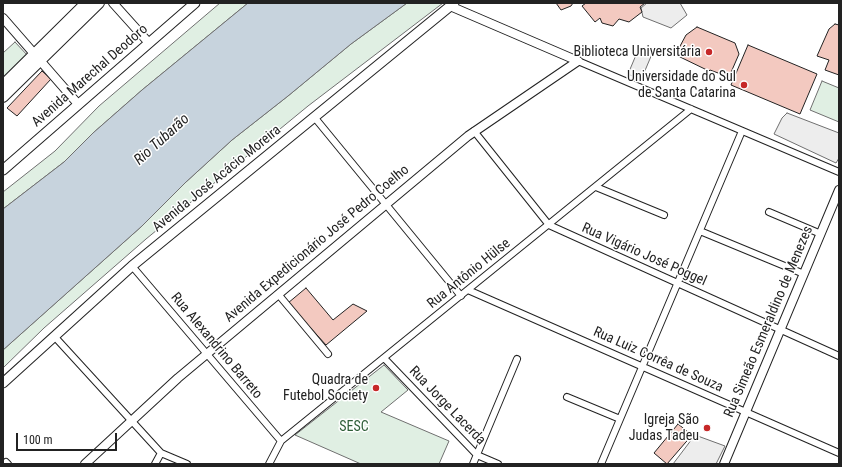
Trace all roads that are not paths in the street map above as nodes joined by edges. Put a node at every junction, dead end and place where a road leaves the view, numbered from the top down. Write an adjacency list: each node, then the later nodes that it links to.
1 (86, 3): 8 (main road)
2 (99, 3): 8 (main road)
3 (113, 3): 7 (street)
4 (195, 3): 7 (main road, Avenida Marechal Deodoro)
5 (452, 5): 9 (street); 14 (main road, Avenida José Acácio Moreira)
6 (3, 18): 8 (street)
7 (149, 43): 12 (main road, Avenida Marechal Deodoro)
8 (37, 57): 10 (main road); 11 (main road); 12 (street)
9 (578, 61): 13 (street); 15 (street, Avenida Expedicionário José Pedro Coelho)
10 (3, 85)
11 (3, 97)
12 (78, 104): 17 (main road, Avenida Marechal Deodoro)
13 (691, 109): 16 (street); 19 (street, Rua Antônio Hülse)
14 (315, 118): 21 (street); 27 (main road, Avenida José Acácio Moreira)
15 (474, 131): 21 (street, Avenida Expedicionário José Pedro Coelho); 24 (street, Rua Vigário José Poggel)
16 (742, 131): 18 (street); 25 (street)
17 (3, 170)
18 (839, 172)
19 (596, 187): 23 (street); 24 (street, Rua Antônio Hülse)
20 (839, 190): 26 (street, Rua Simeão Esmeraldino de Menezes)
21 (386, 204): 31 (street, Avenida Expedicionário José Pedro Coelho); 32 (street)
22 (769, 212): 26 (street)
23 (664, 215)
24 (549, 225): 29 (street, Rua Vigário José Poggel); 30 (street, Rua Antônio Hülse)
25 (700, 230): 28 (street); 29 (street)
26 (821, 234): 28 (street, Rua Simeão Esmeraldino de Menezes)
27 (132, 266): 34 (main road, Avenida José Acácio Moreira); 35 (street, Rua Alexandrino Barreto)
28 (804, 274): 33 (street, Rua Simeão Esmeraldino de Menezes)
29 (678, 283): 33 (street, Rua Vigário José Poggel); 40 (street)
30 (468, 290): 32 (street, Rua Antônio Hülse); 40 (street, Rua Luiz Corrêa de Souza)
31 (278, 294): 35 (street, Avenida Expedicionário José Pedro Coelho); 36 (street)
32 (461, 296): 38 (street, Rua Antônio Hülse)
33 (780, 329): 37 (street, Rua Vigário José Poggel); 43 (street, Rua Simeão Esmeraldino de Menezes)
34 (54, 336): 41 (main road, Avenida José Acácio Moreira); 45 (street)
35 (206, 354): 45 (street, Avenida Expedicionário José Pedro Coelho); 46 (street, Rua Alexandrino Barreto)
36 (328, 354)
37 (839, 356)
38 (384, 358): 46 (street, Rua Antônio Hülse); 49 (street, Rua Jorge Lacerda)
39 (517, 359): 49 (street)
40 (642, 366): 43 (street, Rua Luiz Corrêa de Souza); 44 (street)
41 (3, 384)
42 (567, 397): 44 (street)
43 (746, 412): 48 (street, Rua Luiz Corrêa de Souza); 57 (street, Rua Simeão Esmeraldino de Menezes)
44 (620, 420): 56 (street)
45 (132, 421): 47 (street); 50 (street, Avenida Expedicionário José Pedro Coelho)
46 (281, 441): 53 (street, Rua Antônio Hülse)
47 (161, 453): 51 (street); 52 (street)
48 (839, 453)
49 (477, 455): 54 (street); 55 (street, Rua Jorge Lacerda)
50 (85, 464)
51 (155, 464)
52 (187, 464)
53 (269, 464)
54 (474, 464)
55 (498, 464)
56 (601, 464)
57 (724, 464)

